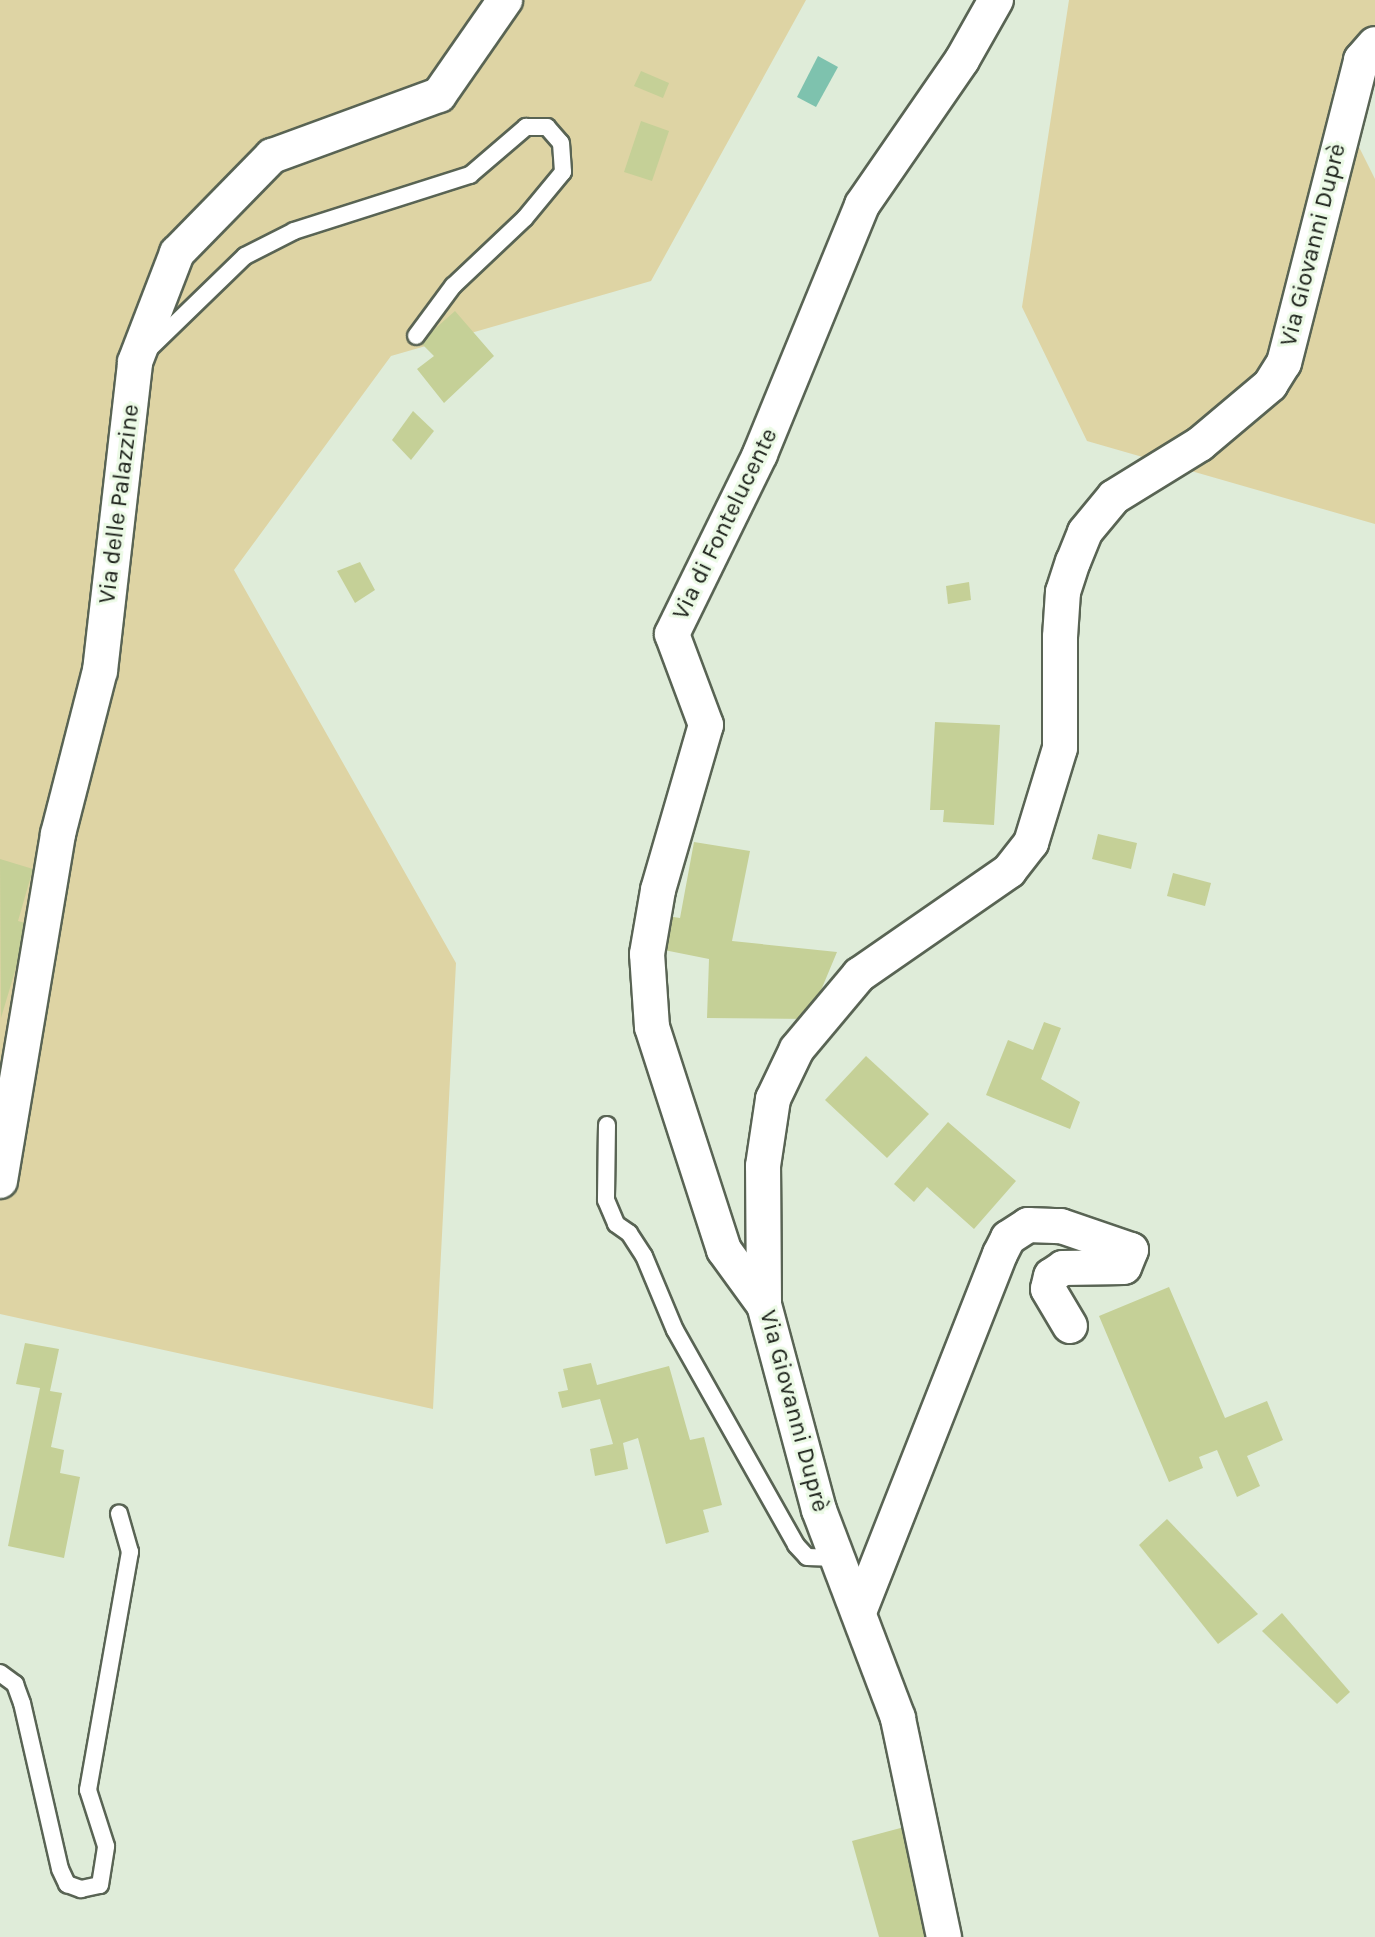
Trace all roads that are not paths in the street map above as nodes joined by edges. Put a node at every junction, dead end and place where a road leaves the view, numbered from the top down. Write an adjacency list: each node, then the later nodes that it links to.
1 (505, 0): 5 (street, Via delle Palazzine)
2 (996, 0): 8 (street, Via di Fontelucente)
3 (1375, 44): 8 (street, Via Giovanni Duprè)
4 (416, 336): 5 (lane)
5 (135, 362): 7 (street, Via delle Palazzine)
6 (607, 1125): 11 (lane)
7 (0, 1181)
8 (764, 1305): 11 (street, Via Giovanni Duprè)
9 (1070, 1326): 12 (street)
10 (119, 1514): 13 (lane)
11 (838, 1558): 12 (street, Via Giovanni Duprè)
12 (859, 1612): 14 (street, Via Giovanni Duprè)
13 (0, 1673)
14 (944, 1937)

